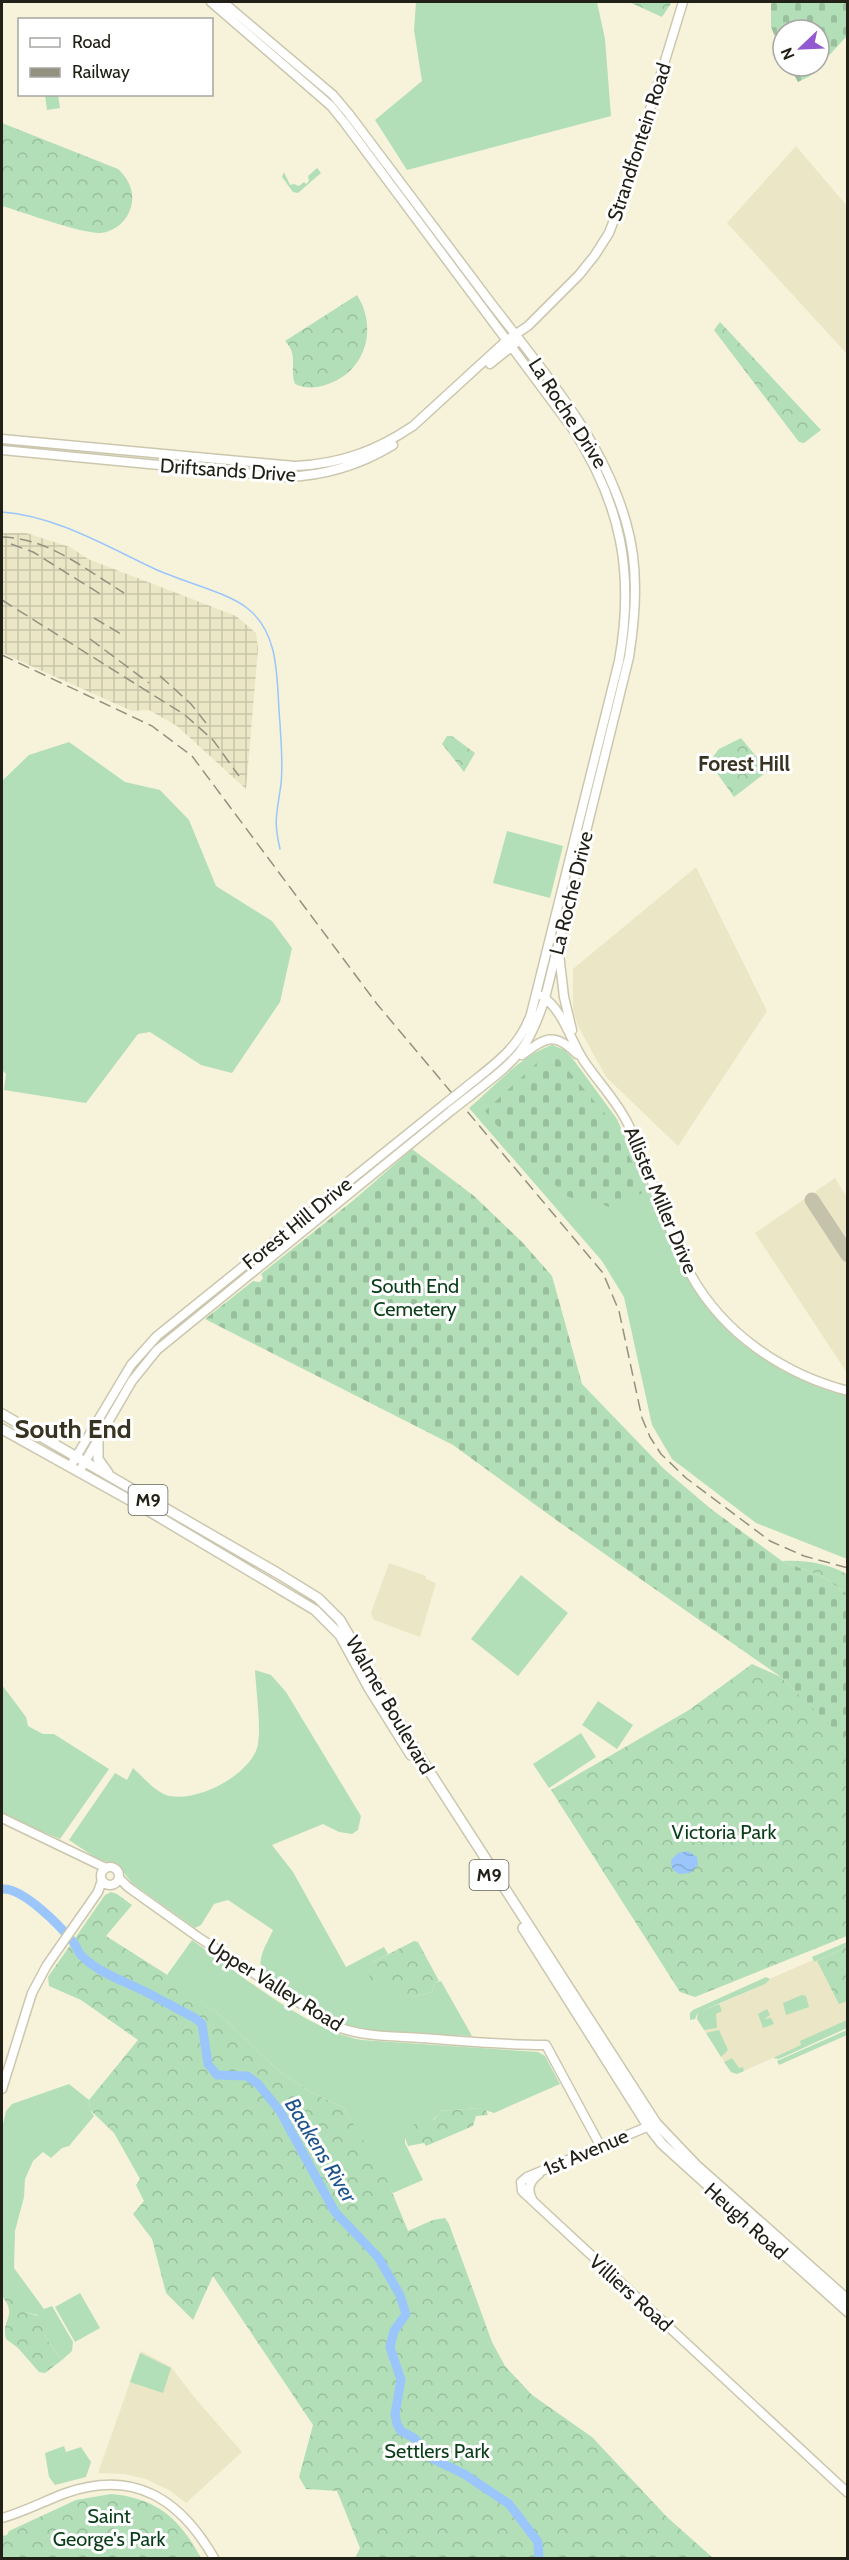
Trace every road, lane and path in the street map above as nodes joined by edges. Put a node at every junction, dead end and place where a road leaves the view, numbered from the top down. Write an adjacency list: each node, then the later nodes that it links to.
1 (211, 2): 4 (street, La Roche Drive)
2 (223, 2): 4 (street, La Roche Drive)
3 (683, 2): 5 (street, Strandfontein Road)
4 (395, 183): 5 (street, La Roche Drive); 6 (street, La Roche Drive)
5 (517, 337): 6 (street, Driftsands Drive); 11 (street, La Roche Drive)
6 (509, 343): 8 (street, Driftsands Drive); 10 (street, Driftsands Drive); 12 (street, La Roche Drive)
7 (2, 439): 8 (street, Driftsands Drive)
8 (102, 449): 10 (street)
9 (2, 450): 10 (street, Driftsands Drive)
10 (102, 460)
11 (558, 945): 12 (street, La Roche Drive); 13 (street)
12 (541, 996): 13 (street, Allister Miller Drive); 14 (street, Forest Hill Drive); 15 (street, Forest Hill Drive)
13 (582, 1058): 14 (street); 17 (street, Allister Miller Drive)
14 (514, 1060): 15 (street, Forest Hill Drive)
15 (467, 1092): 16 (street, Forest Hill Drive, bridge)
16 (449, 1107): 20 (street, Forest Hill Drive); 21 (street, Forest Hill Drive)
17 (848, 1390)
18 (2, 1414): 21 (main road, Walmer Boulevard / M9)
19 (2, 1429): 22 (main road, Walmer Boulevard / M9)
20 (98, 1440): 21 (street, Forest Hill Drive); 23 (main road)
21 (80, 1460): 22 (street, Forest Hill Drive); 23 (main road, Walmer Boulevard / M9)
22 (75, 1470): 27 (main road, Walmer Boulevard / M9)
23 (114, 1479): 27 (main road, Walmer Boulevard / M9)
24 (2, 1818): 25 (street, Upper Valley Road)
25 (109, 1878): 26 (street); 28 (street, Upper Valley Road)
26 (2, 2090)
27 (652, 2125): 28 (street, 1st Avenue); 30 (main road, Heugh Road / M9); 31 (main road, Heugh Road / M9)
28 (601, 2147): 29 (street, 1st Avenue)
29 (525, 2187): 32 (street, Villiers Road)
30 (848, 2300)
31 (848, 2312)
32 (833, 2477): 33 (street, Villiers Road); 34 (street, Villiers Road)
33 (848, 2487)
34 (848, 2493)
35 (2, 2518): 36 (street)
36 (214, 2559)

